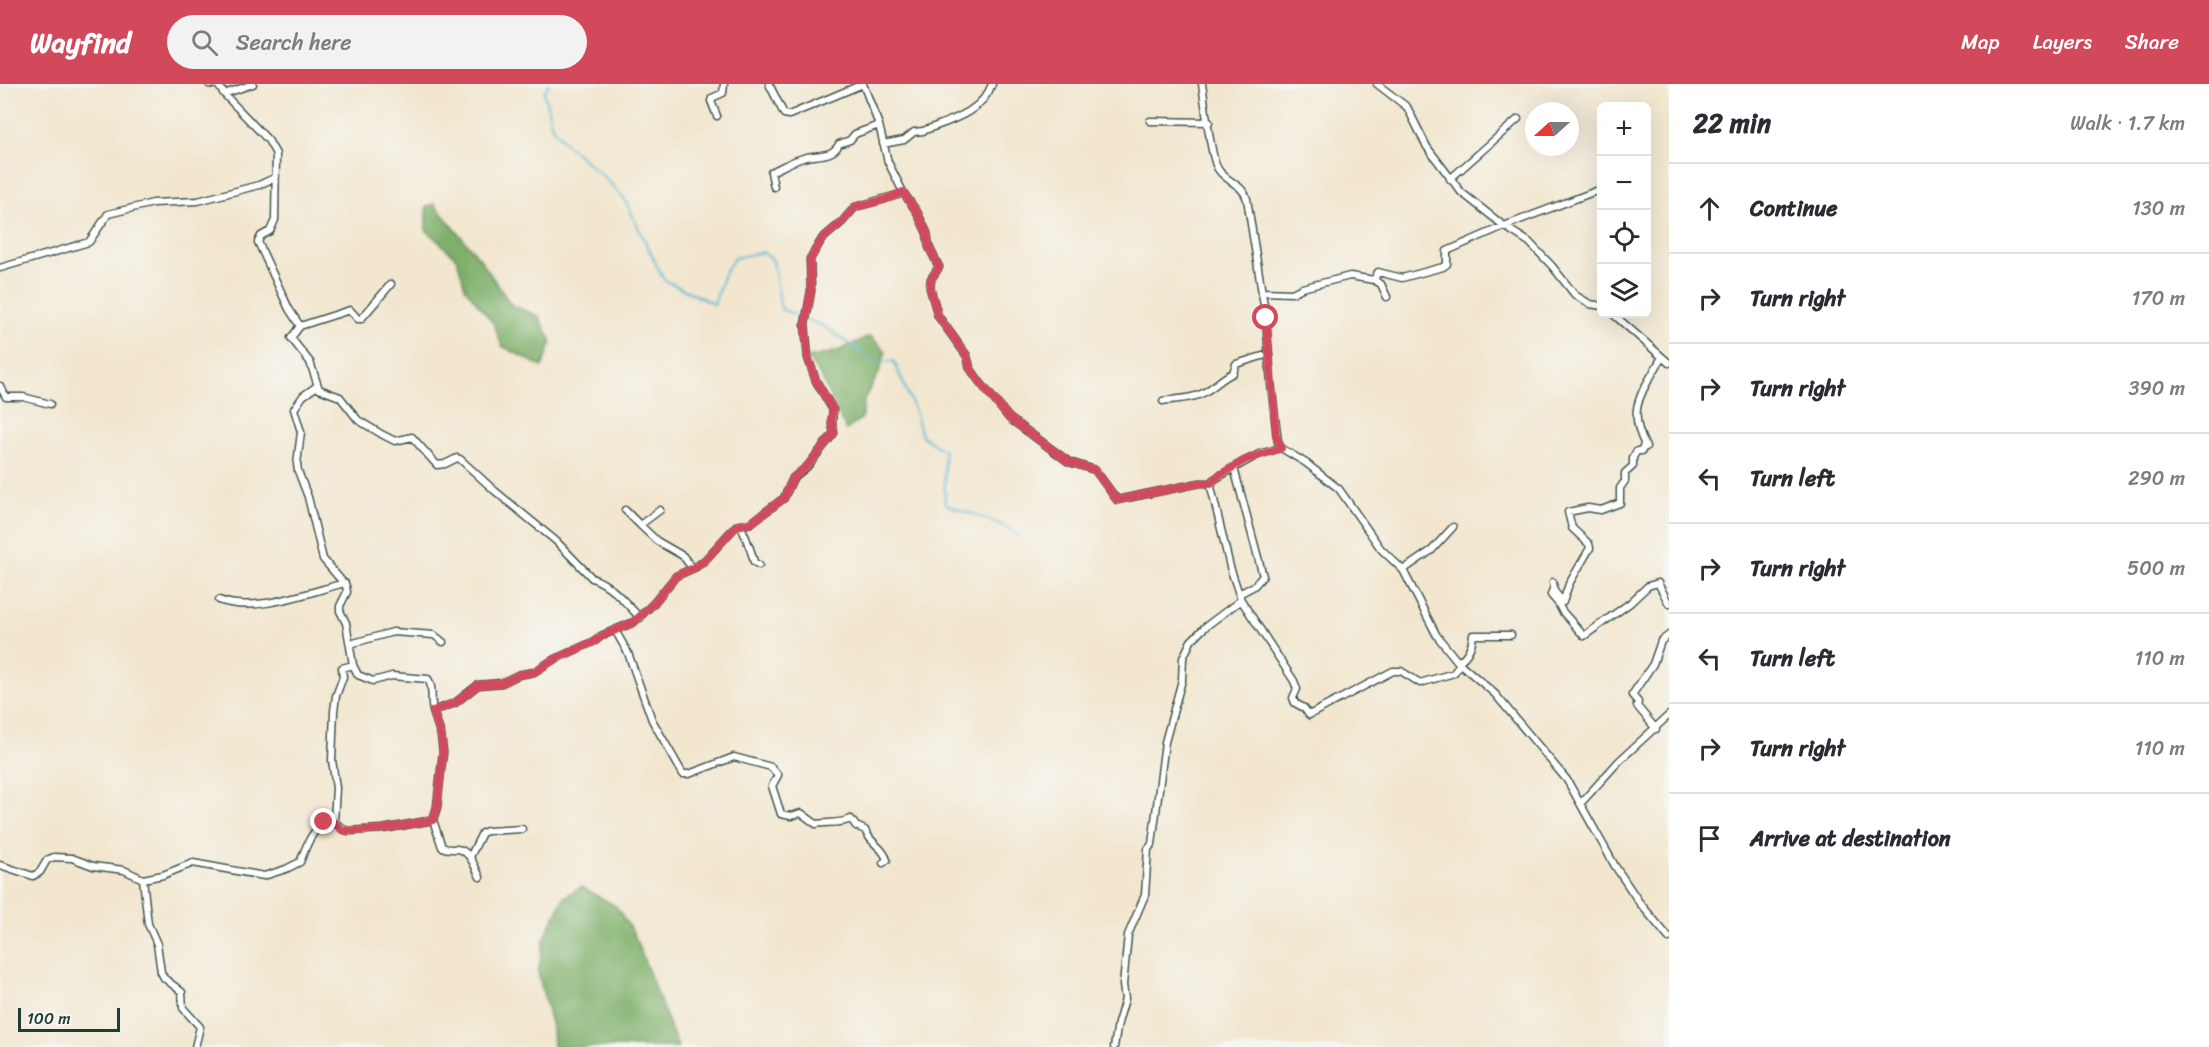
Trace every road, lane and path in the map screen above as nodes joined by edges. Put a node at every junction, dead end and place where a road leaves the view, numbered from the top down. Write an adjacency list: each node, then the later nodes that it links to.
1 (209, 84): 9 (street)
2 (253, 84): 10 (street)
3 (724, 84): 11 (street)
4 (768, 84): 5 (street)
5 (863, 84): 15 (street)
6 (992, 84): 16 (street)
7 (1202, 84): 14 (street)
8 (1377, 84): 18 (street)
9 (218, 85): 10 (street)
10 (224, 94): 17 (street)
11 (717, 116)
12 (1518, 119): 18 (street)
13 (1150, 121): 14 (street)
14 (1209, 122): 26 (street)
15 (879, 125): 16 (street); 19 (street)
16 (883, 144): 21 (street)
17 (274, 178): 23 (street); 30 (street)
18 (1450, 179): 22 (street)
19 (774, 187)
20 (1597, 191): 22 (street)
21 (903, 192): 40 (street); 44 (street)
22 (1504, 226): 24 (street); 28 (street)
23 (0, 268)
24 (1374, 280): 26 (street); 27 (street)
25 (391, 284): 30 (street)
26 (1262, 292): 31 (street)
27 (1387, 297)
28 (1597, 305)
29 (1618, 318): 32 (street)
30 (300, 326): 35 (street)
31 (1269, 354): 36 (street); 38 (street)
32 (1662, 357): 33 (street); 52 (street)
33 (1669, 363)
34 (0, 386): 37 (street)
35 (317, 386): 49 (street); 53 (street)
36 (1163, 401)
37 (50, 404)
38 (1281, 448): 39 (street); 48 (street)
39 (1234, 468): 40 (street); 50 (street)
40 (1211, 483): 50 (street)
41 (625, 510): 43 (street)
42 (660, 510): 43 (street)
43 (640, 525): 47 (street)
44 (741, 526): 46 (street); 47 (street)
45 (1453, 527): 48 (street)
46 (759, 565)
47 (692, 568): 53 (street)
48 (1403, 570): 59 (street)
49 (345, 583): 51 (street); 58 (street)
50 (1240, 597): 59 (street); 77 (street)
51 (219, 600)
52 (1669, 604)
53 (640, 618): 54 (street)
54 (615, 630): 61 (street); 69 (street)
55 (1511, 635): 59 (street)
56 (1669, 635): 63 (street)
57 (443, 642): 58 (street)
58 (350, 644): 60 (street)
59 (1459, 663): 64 (street)
60 (353, 665): 61 (street); 66 (street)
61 (433, 711): 65 (street)
62 (1669, 716): 63 (street)
63 (1656, 729): 64 (street)
64 (1581, 803): 74 (street)
65 (433, 820): 66 (street); 68 (street)
66 (334, 821): 72 (street)
67 (522, 829): 68 (street)
68 (470, 857): 71 (street)
69 (883, 863)
70 (0, 865): 72 (street)
71 (480, 877)
72 (142, 879): 76 (street)
73 (1669, 924): 74 (street)
74 (1662, 930): 75 (street)
75 (1669, 938)
76 (195, 1047)
77 (1114, 1047)

